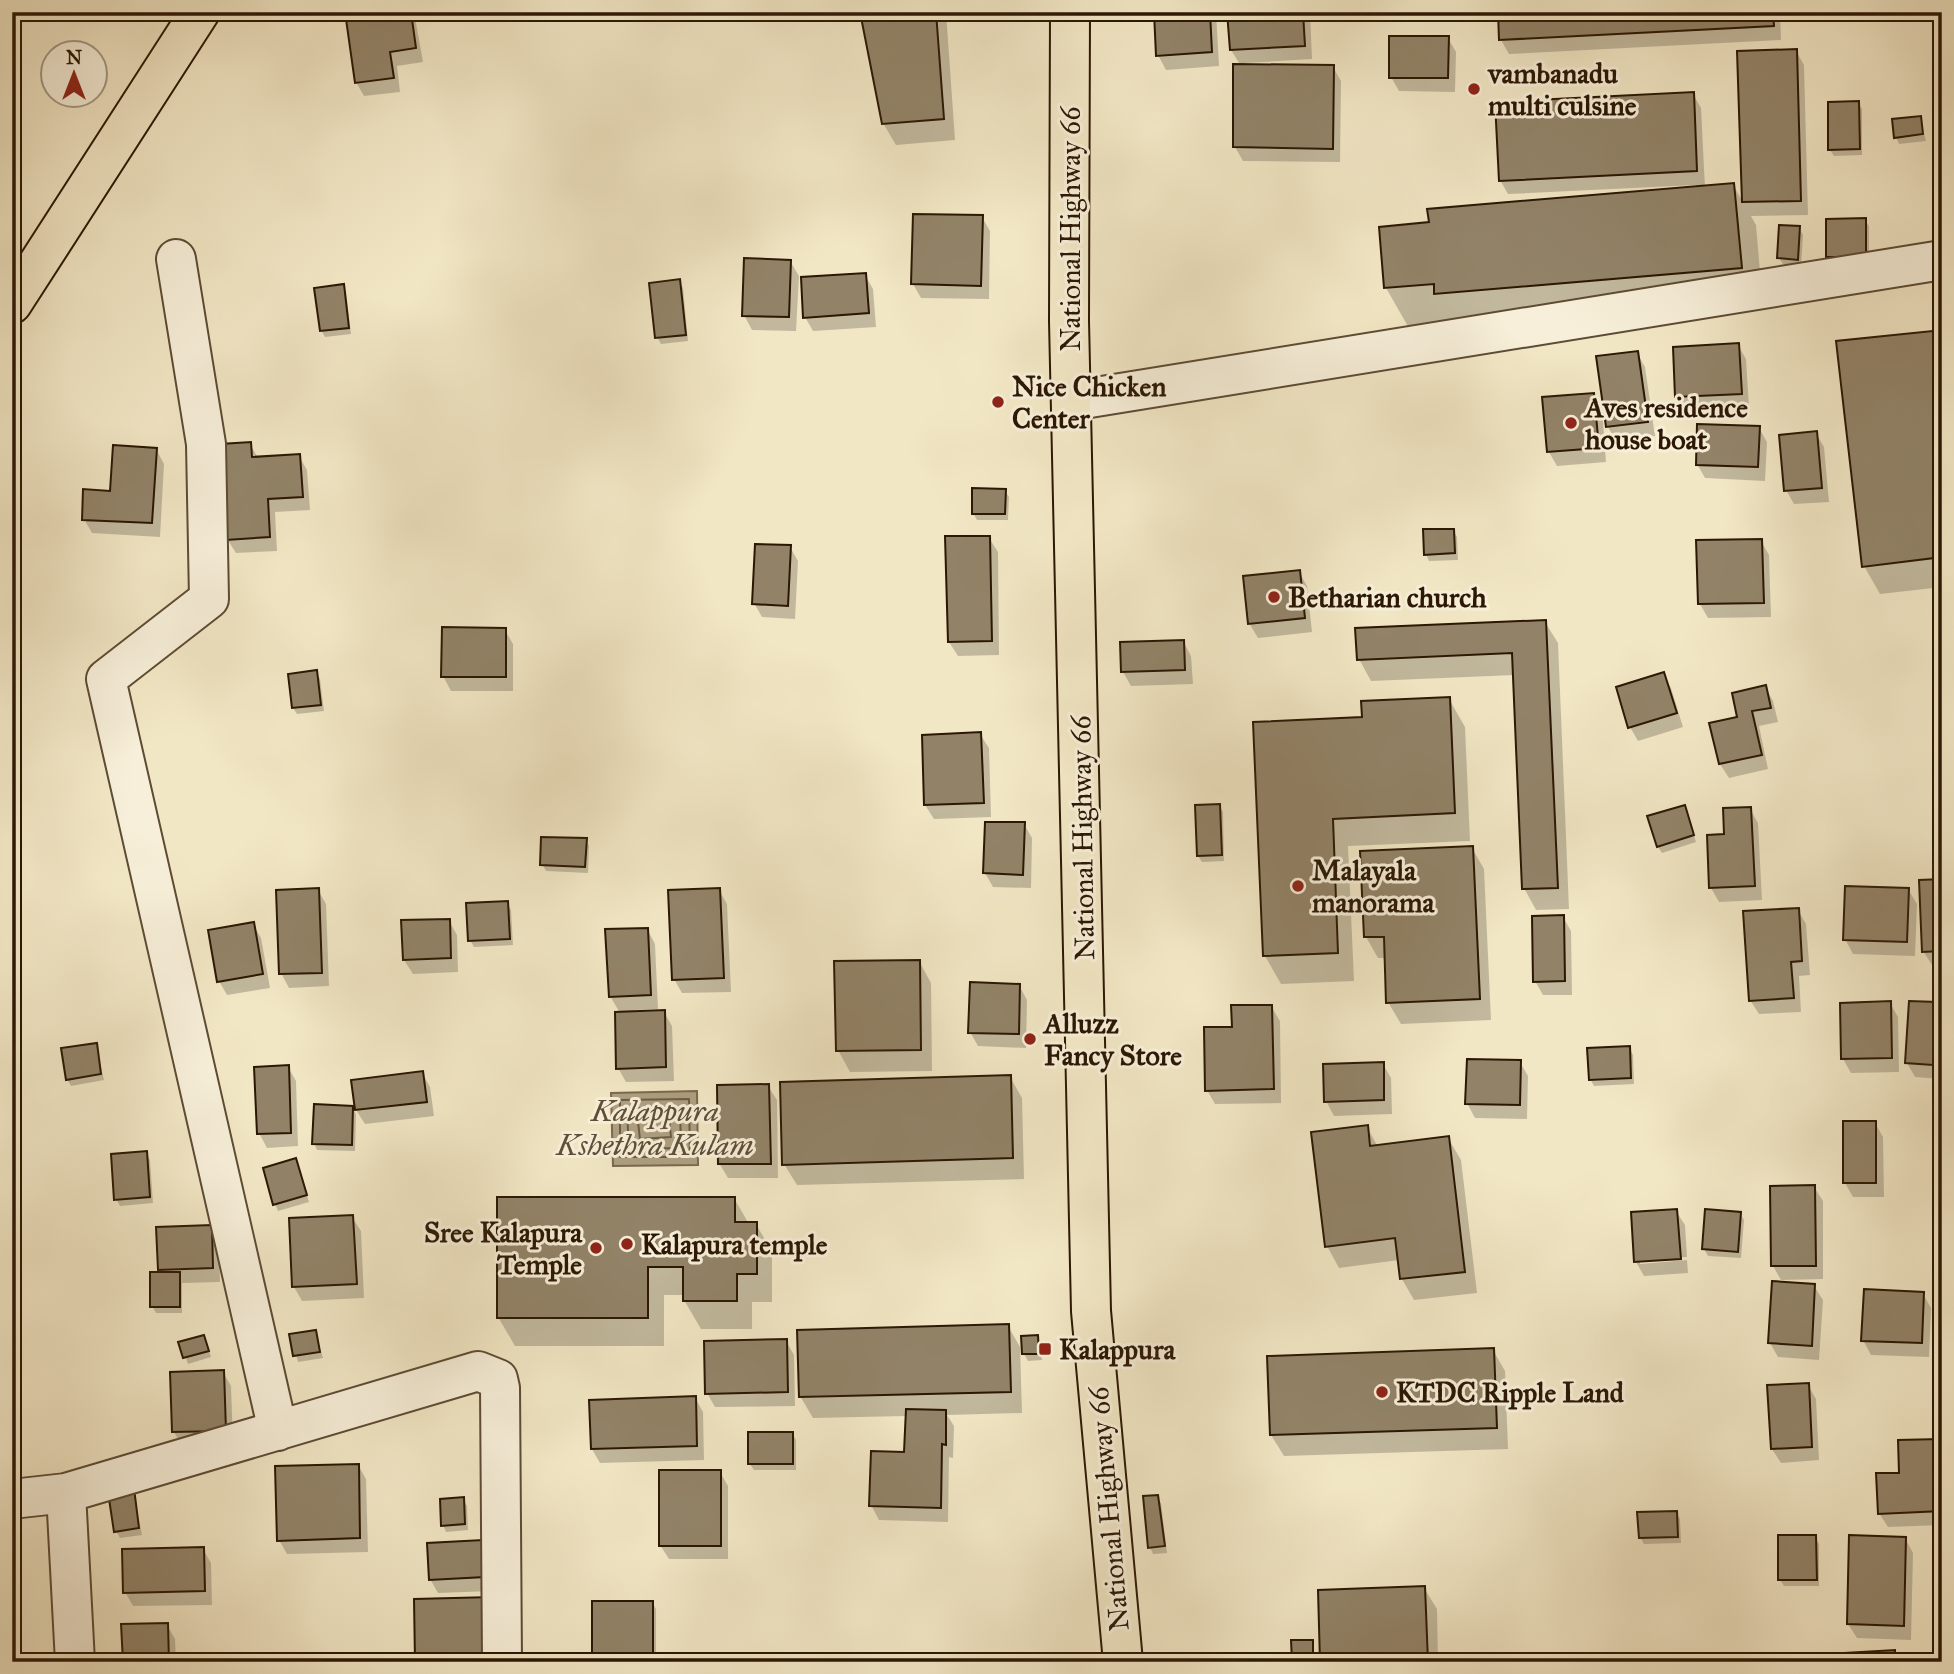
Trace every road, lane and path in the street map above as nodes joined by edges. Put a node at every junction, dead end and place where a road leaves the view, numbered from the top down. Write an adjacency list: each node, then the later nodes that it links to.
1 (200, 12): 5 (main road)
2 (1070, 12): 6 (main road, National Highway 66)
3 (176, 259): 7 (street)
4 (1942, 260): 6 (street)
5 (12, 304)
6 (1071, 401): 12 (main road, National Highway 66)
7 (278, 1431): 8 (street); 11 (street)
8 (66, 1493): 9 (street); 10 (street)
9 (12, 1499)
10 (75, 1662)
11 (502, 1662)
12 (1123, 1662)

